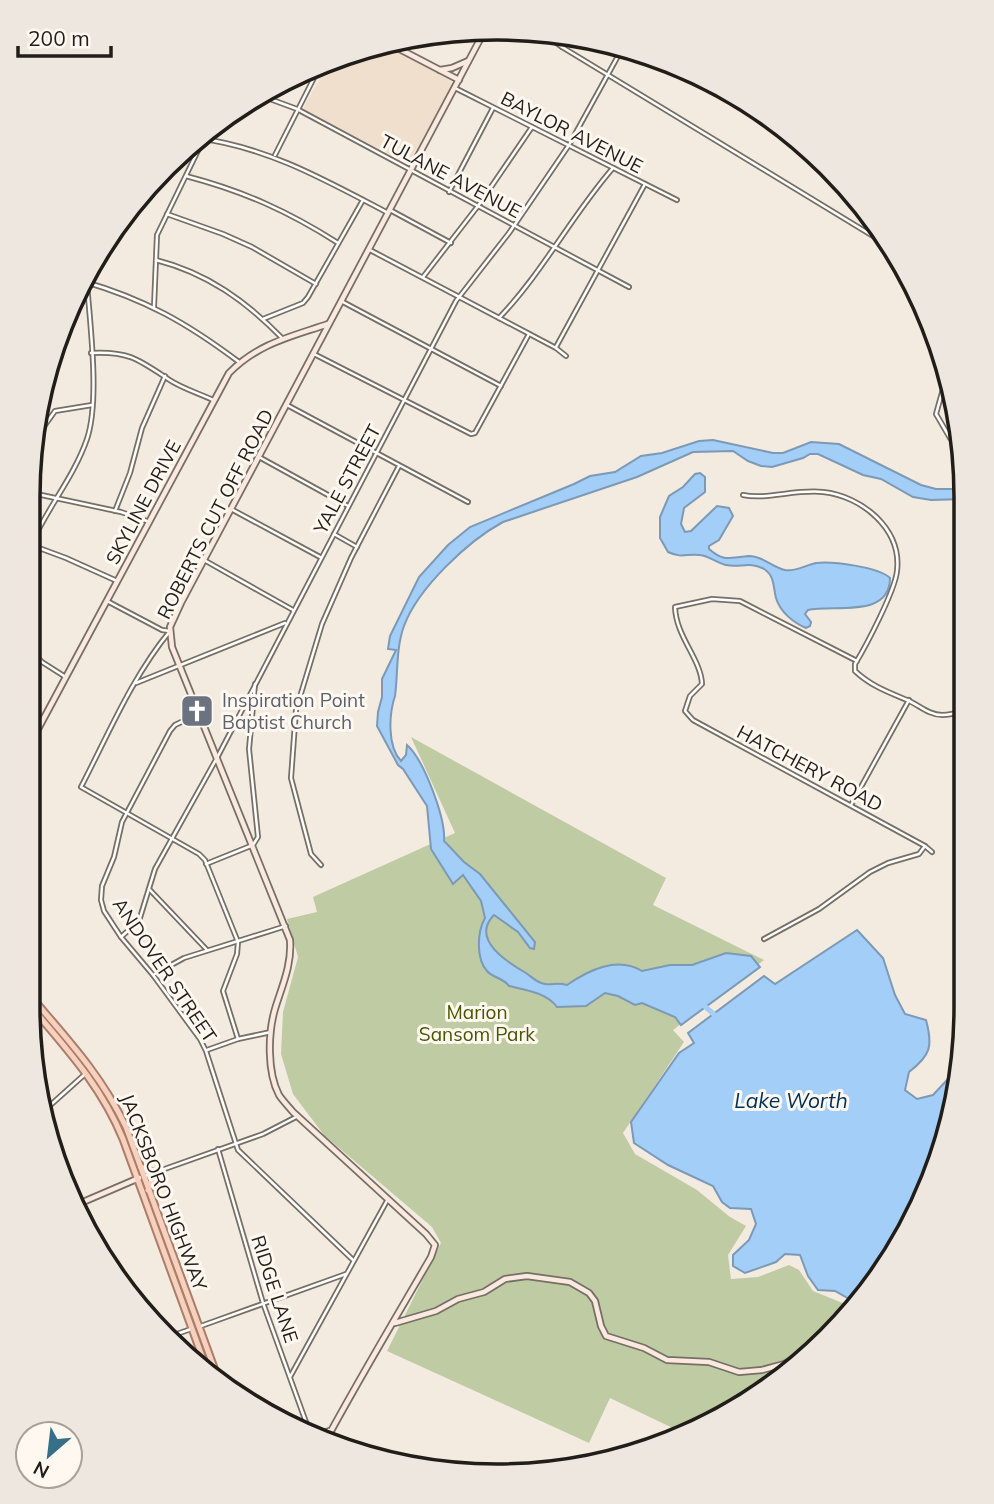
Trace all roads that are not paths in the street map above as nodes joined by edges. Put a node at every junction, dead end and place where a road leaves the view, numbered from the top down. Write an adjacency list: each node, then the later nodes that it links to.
1 (479, 41): 6 (street, ROBERTS CUT OFF ROAD)
2 (558, 44): 3 (street)
3 (562, 47): 8 (street)
4 (402, 50): 7 (street)
5 (618, 57): 8 (street, YALE STREET)
6 (468, 61): 7 (street); 10 (street, ROBERTS CUT OFF ROAD)
7 (439, 70): 10 (street)
8 (608, 75): 17 (street, YALE STREET); 31 (street)
9 (313, 79): 14 (street)
10 (459, 80): 11 (street, ROBERTS CUT OFF ROAD)
11 (455, 88): 13 (street, BAYLOR AVENUE); 21 (street, ROBERTS CUT OFF ROAD)
12 (272, 100): 14 (street, TULANE AVENUE)
13 (493, 108): 15 (street, BAYLOR AVENUE); 24 (street)
14 (297, 109): 19 (street); 21 (street, TULANE AVENUE)
15 (532, 127): 17 (street, BAYLOR AVENUE); 27 (street)
16 (213, 140): 19 (street)
17 (569, 145): 20 (street, BAYLOR AVENUE); 30 (street, YALE STREET)
18 (198, 152): 22 (street)
19 (274, 156): 25 (street)
20 (613, 168): 23 (street, BAYLOR AVENUE); 34 (street)
21 (411, 170): 24 (street, TULANE AVENUE); 28 (street, ROBERTS CUT OFF ROAD)
22 (186, 176): 29 (street); 32 (street)
23 (645, 184): 26 (street, BAYLOR AVENUE); 37 (street)
24 (449, 192): 27 (street, TULANE AVENUE)
25 (363, 200): 28 (street); 32 (street)
26 (677, 200)
27 (478, 206): 30 (street, TULANE AVENUE); 33 (street)
28 (389, 211): 33 (street); 35 (street, ROBERTS CUT OFF ROAD)
29 (167, 214): 36 (street); 40 (street)
30 (513, 226): 34 (street, TULANE AVENUE); 42 (street, YALE STREET)
31 (869, 232)
32 (338, 243): 40 (street)
33 (451, 243): 38 (street)
34 (554, 247): 37 (street, TULANE AVENUE); 46 (street)
35 (370, 250): 38 (street); 44 (street, ROBERTS CUT OFF ROAD)
36 (156, 260): 45 (street); 47 (street)
37 (598, 271): 41 (street, TULANE AVENUE); 51 (street)
38 (423, 277): 42 (street)
39 (93, 284): 45 (street)
40 (316, 284): 47 (street)
41 (629, 287)
42 (459, 297): 46 (street); 52 (street, YALE STREET)
43 (86, 298): 53 (street)
44 (341, 301): 48 (street, ROBERTS CUT OFF ROAD); 52 (street)
45 (155, 307): 56 (street)
46 (499, 318): 49 (street)
47 (263, 319): 50 (street)
48 (329, 324): 50 (street, SKYLINE DRIVE); 54 (street, ROBERTS CUT OFF ROAD)
49 (529, 334): 51 (street); 58 (street)
50 (283, 340): 56 (street, SKYLINE DRIVE)
51 (556, 348): 55 (street)
52 (431, 349): 58 (street); 61 (street, YALE STREET)
53 (92, 353): 57 (street); 62 (street)
54 (314, 354): 61 (street); 63 (street, ROBERTS CUT OFF ROAD)
55 (566, 356)
56 (240, 362): 60 (street, SKYLINE DRIVE)
57 (165, 376): 60 (street); 75 (street)
58 (501, 386): 61 (street)
59 (942, 394): 65 (street)
60 (214, 400): 76 (street, SKYLINE DRIVE)
61 (404, 401): 66 (street, YALE STREET)
62 (92, 405): 64 (street); 71 (street)
63 (287, 405): 66 (street); 67 (street, ROBERTS CUT OFF ROAD)
64 (46, 423)
65 (950, 438)
66 (376, 453): 68 (street); 73 (street, YALE STREET)
67 (259, 457): 73 (street); 74 (street, ROBERTS CUT OFF ROAD)
68 (399, 466): 72 (street); 79 (street)
69 (743, 495): 89 (street)
70 (40, 496): 71 (street)
71 (54, 499): 75 (street); 77 (street)
72 (468, 502)
73 (348, 506): 78 (street, YALE STREET)
74 (231, 509): 81 (street); 82 (street, ROBERTS CUT OFF ROAD)
75 (115, 511): 76 (street)
76 (148, 522): 83 (street, SKYLINE DRIVE)
77 (40, 527)
78 (334, 534): 79 (street); 81 (street, YALE STREET)
79 (357, 547): 106 (street)
80 (40, 548): 83 (street)
81 (321, 557): 85 (street, YALE STREET)
82 (204, 561): 85 (street); 87 (street, ROBERTS CUT OFF ROAD)
83 (117, 581): 84 (street, SKYLINE DRIVE)
84 (107, 601): 87 (street); 91 (street, SKYLINE DRIVE)
85 (293, 610): 86 (street, YALE STREET)
86 (286, 622): 90 (street); 92 (street, YALE STREET)
87 (170, 631): 90 (street, ROBERTS CUT OFF ROAD); 93 (street)
88 (40, 660): 91 (street)
89 (857, 661): 94 (street); 99 (street, HATCHERY ROAD)
90 (178, 666): 93 (street); 95 (street, ROBERTS CUT OFF ROAD)
91 (66, 677): 97 (street, SKYLINE DRIVE)
92 (255, 681): 98 (street, YALE STREET); 102 (street)
93 (136, 683): 100 (street)
94 (909, 700): 96 (street); 99 (street)
95 (200, 713): 98 (street, ROBERTS CUT OFF ROAD); 100 (street, ANDOVER STREET)
96 (954, 713)
97 (40, 725)
98 (218, 756): 101 (street, YALE STREET); 102 (street, ROBERTS CUT OFF ROAD)
99 (850, 806): 103 (street, HATCHERY ROAD)
100 (126, 813): 101 (street); 109 (street, ANDOVER STREET)
101 (171, 838): 105 (street); 107 (street, YALE STREET)
102 (253, 845): 105 (street); 108 (street, ROBERTS CUT OFF ROAD)
103 (925, 846): 104 (street, HATCHERY ROAD); 110 (street)
104 (932, 852)
105 (207, 865): 111 (street)
106 (321, 865)
107 (149, 889): 109 (street, YALE STREET); 112 (street)
108 (286, 926): 111 (street); 117 (street, ROBERTS CUT OFF ROAD)
109 (121, 937): 113 (street, ANDOVER STREET)
110 (764, 939)
111 (238, 942): 112 (street); 118 (street)
112 (207, 951): 113 (street)
113 (153, 975): 119 (street, ANDOVER STREET)
114 (40, 1011): 116 (main road, JACKSBORO HIGHWAY)
115 (40, 1015): 116 (main road, JACKSBORO HIGHWAY)
116 (47, 1021): 120 (main road, JACKSBORO HIGHWAY); 121 (main road, JACKSBORO HIGHWAY)
117 (271, 1032): 118 (street); 123 (street, ROBERTS CUT OFF ROAD)
118 (237, 1039): 119 (street)
119 (206, 1051): 124 (street, ANDOVER STREET)
120 (92, 1068): 121 (street); 126 (main road, JACKSBORO HIGHWAY)
121 (84, 1074): 122 (street); 126 (main road, JACKSBORO HIGHWAY)
122 (51, 1104)
123 (298, 1116): 124 (street); 130 (street, ROBERTS CUT OFF ROAD)
124 (234, 1144): 125 (street); 133 (street)
125 (218, 1149): 127 (street); 135 (street, RIDGE LANE)
126 (137, 1167): 127 (main road); 128 (main road, JACKSBORO HIGHWAY); 128 (main road)
127 (155, 1172): 128 (street); 129 (main road)
128 (137, 1179): 129 (main road, JACKSBORO HIGHWAY); 131 (street); 132 (main road, JACKSBORO HIGHWAY)
129 (148, 1190): 132 (main road, JACKSBORO HIGHWAY)
130 (388, 1199): 133 (street); 136 (street, ROBERTS CUT OFF ROAD)
131 (84, 1202)
132 (160, 1232): 137 (main road, JACKSBORO HIGHWAY); 138 (main road, JACKSBORO HIGHWAY)
133 (353, 1260): 134 (street)
134 (346, 1274): 135 (street); 143 (street)
135 (263, 1303): 137 (street); 143 (street, RIDGE LANE)
136 (395, 1323): 142 (street); 145 (street, ROBERTS CUT OFF ROAD)
137 (199, 1326): 138 (street); 141 (main road, JACKSBORO HIGHWAY)
138 (192, 1328): 139 (street); 140 (main road, JACKSBORO HIGHWAY)
139 (178, 1333)
140 (202, 1355)
141 (213, 1364)
142 (780, 1365)
143 (289, 1377): 144 (street, RIDGE LANE)
144 (306, 1422)
145 (332, 1429): 146 (street); 147 (street, ROBERTS CUT OFF ROAD)
146 (327, 1431)
147 (330, 1432)

